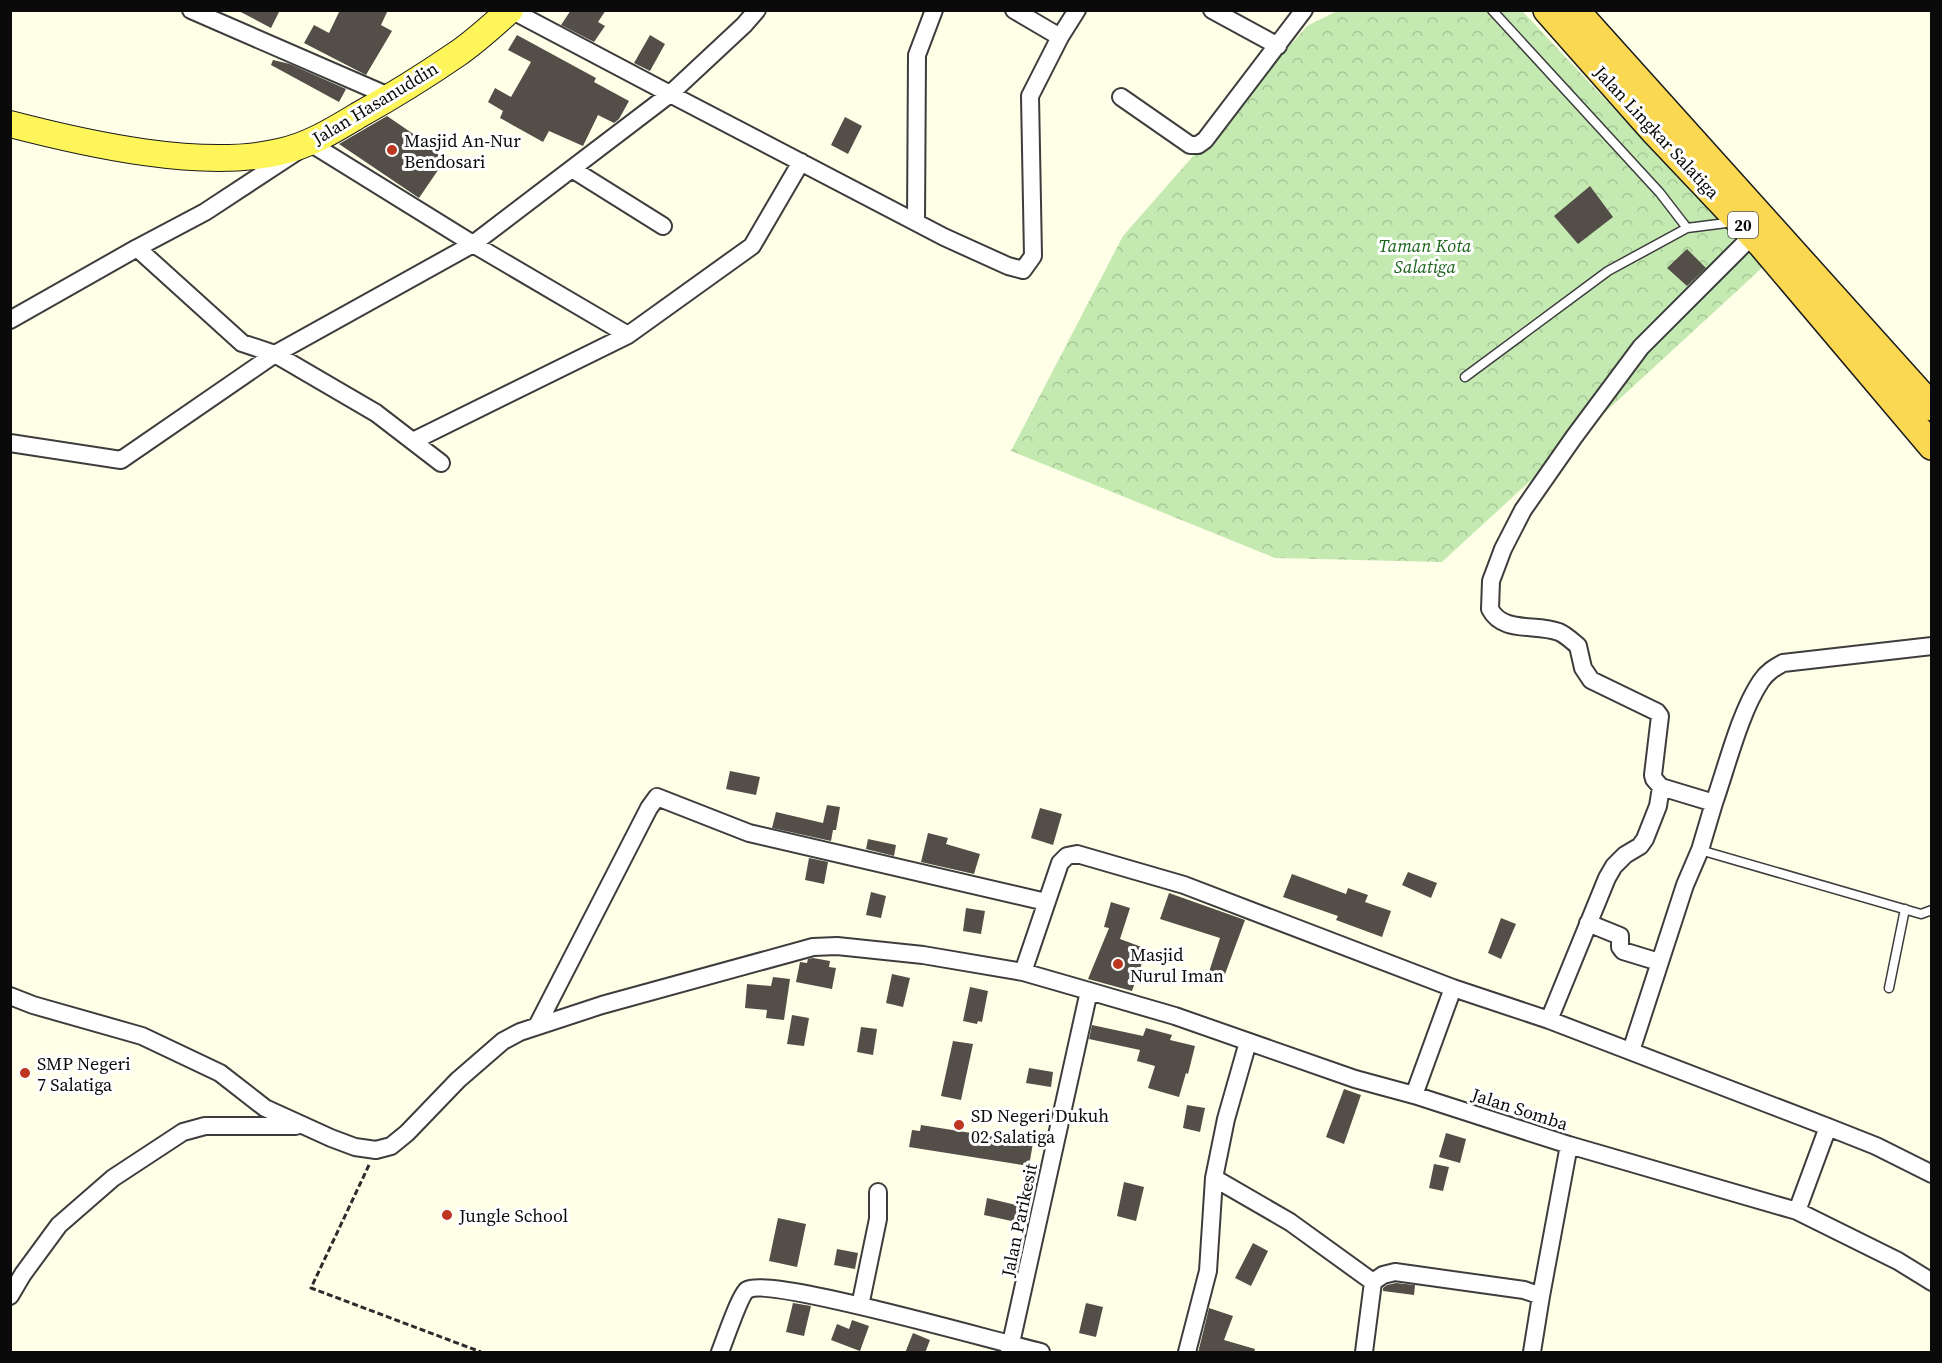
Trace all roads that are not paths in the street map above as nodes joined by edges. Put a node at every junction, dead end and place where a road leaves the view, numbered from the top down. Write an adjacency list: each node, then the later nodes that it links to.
1 (191, 10): 15 (street)
2 (510, 10): 14 (street); 15 (main road, Jalan Hasanuddin)
3 (757, 10): 14 (street)
4 (934, 10): 22 (street)
5 (1014, 10): 12 (street)
6 (1077, 10): 12 (street)
7 (1212, 10): 13 (street)
8 (1304, 10): 13 (street)
9 (1492, 10): 24 (lane)
10 (1547, 10): 21 (highway, Jalan Lingkar Salatiga / 20)
11 (1575, 10): 21 (highway, Jalan Lingkar Salatiga / 20)
12 (1060, 37): 22 (street)
13 (1278, 46): 16 (street)
14 (670, 94): 19 (street); 20 (street)
15 (391, 97): 18 (main road, Jalan Hasanuddin)
16 (1121, 97)
17 (10, 124): 18 (main road, Jalan Hasanuddin)
18 (310, 143): 25 (street); 26 (street)
19 (801, 162): 22 (street); 28 (street)
20 (572, 169): 23 (street); 25 (street)
21 (1748, 221): 24 (lane); 31 (highway, Jalan Lingkar Salatiga / 20); 34 (highway, Jalan Lingkar Salatiga / 20); 37 (street)
22 (916, 222)
23 (663, 226)
24 (1688, 228): 30 (lane)
25 (473, 244): 28 (street); 29 (street)
26 (137, 248): 27 (street); 29 (street)
27 (10, 320)
28 (628, 335): 32 (street)
29 (276, 354): 32 (street); 33 (street)
30 (1465, 377)
31 (1932, 407)
32 (413, 441): 35 (street)
33 (10, 443)
34 (1932, 446)
35 (441, 463)
36 (1932, 646): 38 (street)
37 (1661, 787): 38 (street); 43 (street)
38 (1714, 803): 39 (street)
39 (1700, 850): 41 (lane); 44 (street)
40 (1046, 902): 45 (street); 46 (street); 51 (street)
41 (1905, 909): 42 (lane); 47 (lane)
42 (1932, 910)
43 (1588, 923): 44 (street); 50 (street)
44 (1659, 962): 53 (street)
45 (1023, 972): 48 (street, Jalan Somba); 51 (street, Jalan Somba)
46 (1453, 988): 50 (street); 54 (street)
47 (1889, 988)
48 (1089, 991): 52 (street, Jalan Somba); 67 (street, Jalan Parikesit)
49 (10, 996): 55 (street)
50 (1549, 1020): 53 (street)
51 (537, 1026): 55 (street, Jalan Somba)
52 (1248, 1042): 54 (street, Jalan Somba); 59 (street)
53 (1631, 1051): 56 (street)
54 (1414, 1095): 57 (street, Jalan Somba)
55 (303, 1126): 64 (street)
56 (1827, 1127): 58 (street); 61 (street)
57 (1569, 1145): 61 (street, Jalan Somba); 65 (street)
58 (1932, 1174)
59 (1214, 1178): 62 (street); 70 (street)
60 (878, 1192): 66 (street)
61 (1797, 1210): 63 (street, Jalan Somba)
62 (1373, 1282): 65 (street); 71 (street)
63 (1932, 1282)
64 (10, 1296)
65 (1540, 1296): 72 (street)
66 (860, 1306): 67 (street); 68 (street)
67 (1010, 1349): 69 (street)
68 (720, 1353)
69 (1041, 1353)
70 (1186, 1353)
71 (1364, 1353)
72 (1532, 1353)

